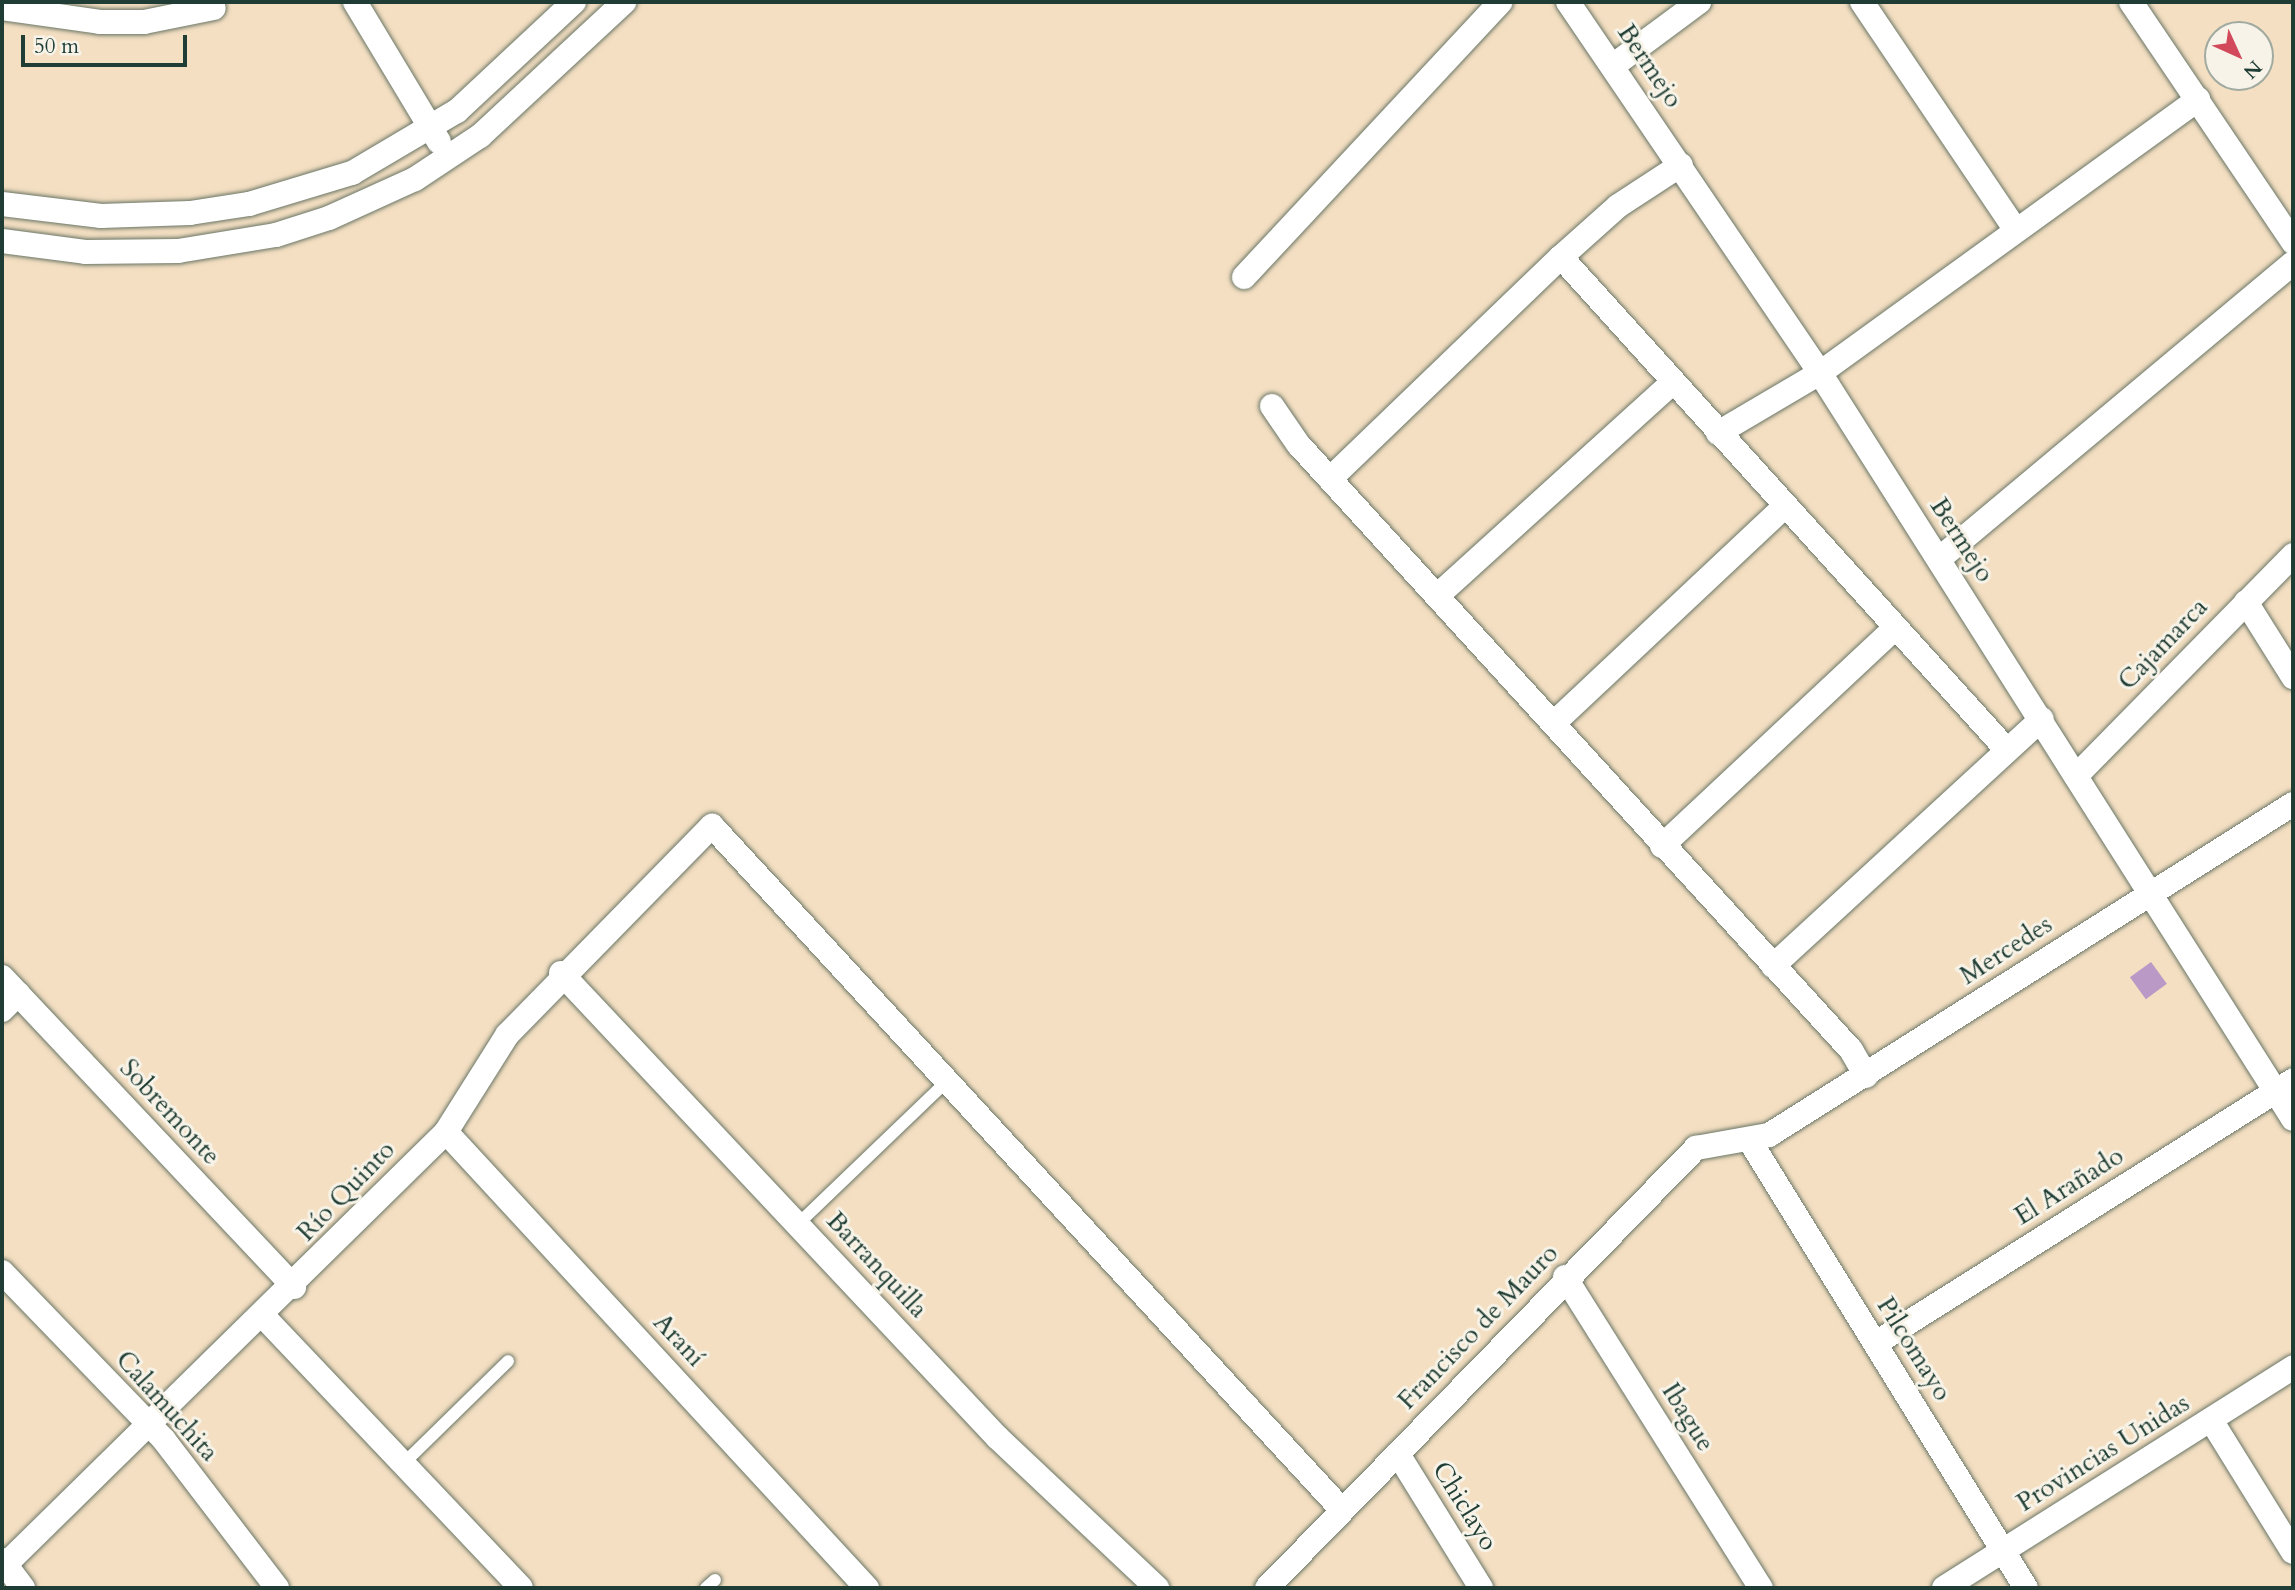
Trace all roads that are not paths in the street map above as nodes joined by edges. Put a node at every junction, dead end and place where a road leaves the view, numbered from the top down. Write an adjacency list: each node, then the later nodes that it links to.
1 (355, 2): 13 (street)
2 (575, 2): 13 (street)
3 (624, 2): 14 (street)
4 (1500, 2): 22 (street)
5 (1568, 2): 11 (street, Bermejo)
6 (1699, 2): 11 (street)
7 (1862, 2): 17 (street)
8 (2131, 2): 12 (street)
9 (219, 4): 10 (street)
10 (2, 8)
11 (1614, 65): 15 (street, Bermejo)
12 (2198, 99): 17 (street); 19 (street)
13 (430, 129): 14 (street); 16 (street)
14 (449, 158): 18 (street)
15 (1681, 165): 20 (street); 23 (street, Bermejo)
16 (2, 204)
17 (2016, 229): 23 (street)
18 (2, 241)
19 (2293, 242)
20 (1561, 257): 24 (street); 27 (street)
21 (2293, 263): 30 (street)
22 (1244, 277)
23 (1820, 373): 26 (street); 30 (street, Bermejo)
24 (1672, 383): 26 (street); 31 (street)
25 (1272, 406): 27 (street)
26 (1718, 433): 28 (street)
27 (1330, 479): 31 (street)
28 (1783, 508): 33 (street); 36 (street)
29 (2293, 555): 32 (street, Cajamarca)
30 (1939, 559): 35 (street, Bermejo)
31 (1437, 596): 36 (street)
32 (2246, 601): 34 (street); 38 (street, Cajamarca)
33 (1895, 629): 37 (street); 40 (street)
34 (2293, 677)
35 (2042, 719): 37 (street); 38 (street, Bermejo)
36 (1554, 723): 40 (street)
37 (2007, 750): 42 (street)
38 (2077, 776): 41 (street, Bermejo)
39 (2293, 804): 41 (street, Mercedes)
40 (1662, 846): 42 (street)
41 (2151, 892): 45 (street, Mercedes); 47 (street, Bermejo)
42 (1773, 966): 45 (street)
43 (561, 973): 46 (street, Río Quinto); 49 (street, Río Quinto); 51 (street, Barranquilla)
44 (7, 994): 54 (street, Sobremonte)
45 (1866, 1076): 50 (street, Mercedes)
46 (948, 1080): 51 (lane); 63 (street)
47 (2284, 1086): 48 (street, Bermejo); 56 (street, El Arañado)
48 (2293, 1119)
49 (446, 1132): 54 (street, Río Quinto); 70 (street, Araní)
50 (1750, 1141): 53 (street, Francisco de Mauro); 56 (street, Pilcomayo)
51 (798, 1224): 71 (street, Barranquilla)
52 (2, 1272): 60 (street, Calamuchita)
53 (1565, 1277): 61 (street, Francisco de Mauro); 74 (street, Ibague)
54 (294, 1287): 55 (street, Río Quinto)
55 (264, 1317): 60 (street, Río Quinto); 62 (street)
56 (1876, 1343): 64 (street, Pilcomayo)
57 (508, 1361): 62 (lane)
58 (2293, 1367): 59 (street, Provincias Unidas)
59 (2211, 1420): 64 (street, Provincias Unidas); 65 (street)
60 (148, 1424): 66 (street, Río Quinto); 68 (street, Calamuchita)
61 (1398, 1454): 63 (street, Francisco de Mauro); 73 (street, Chiclayo)
62 (403, 1464): 69 (street)
63 (1342, 1510): 72 (street, Francisco de Mauro)
64 (2003, 1551): 75 (street, Provincias Unidas); 76 (street, Pilcomayo)
65 (2293, 1552)
66 (3, 1564): 67 (street)
67 (23, 1588)
68 (277, 1588)
69 (521, 1588)
70 (867, 1588)
71 (1157, 1588)
72 (1267, 1588)
73 (1481, 1588)
74 (1760, 1588)
75 (1944, 1588)
76 (2026, 1588)

